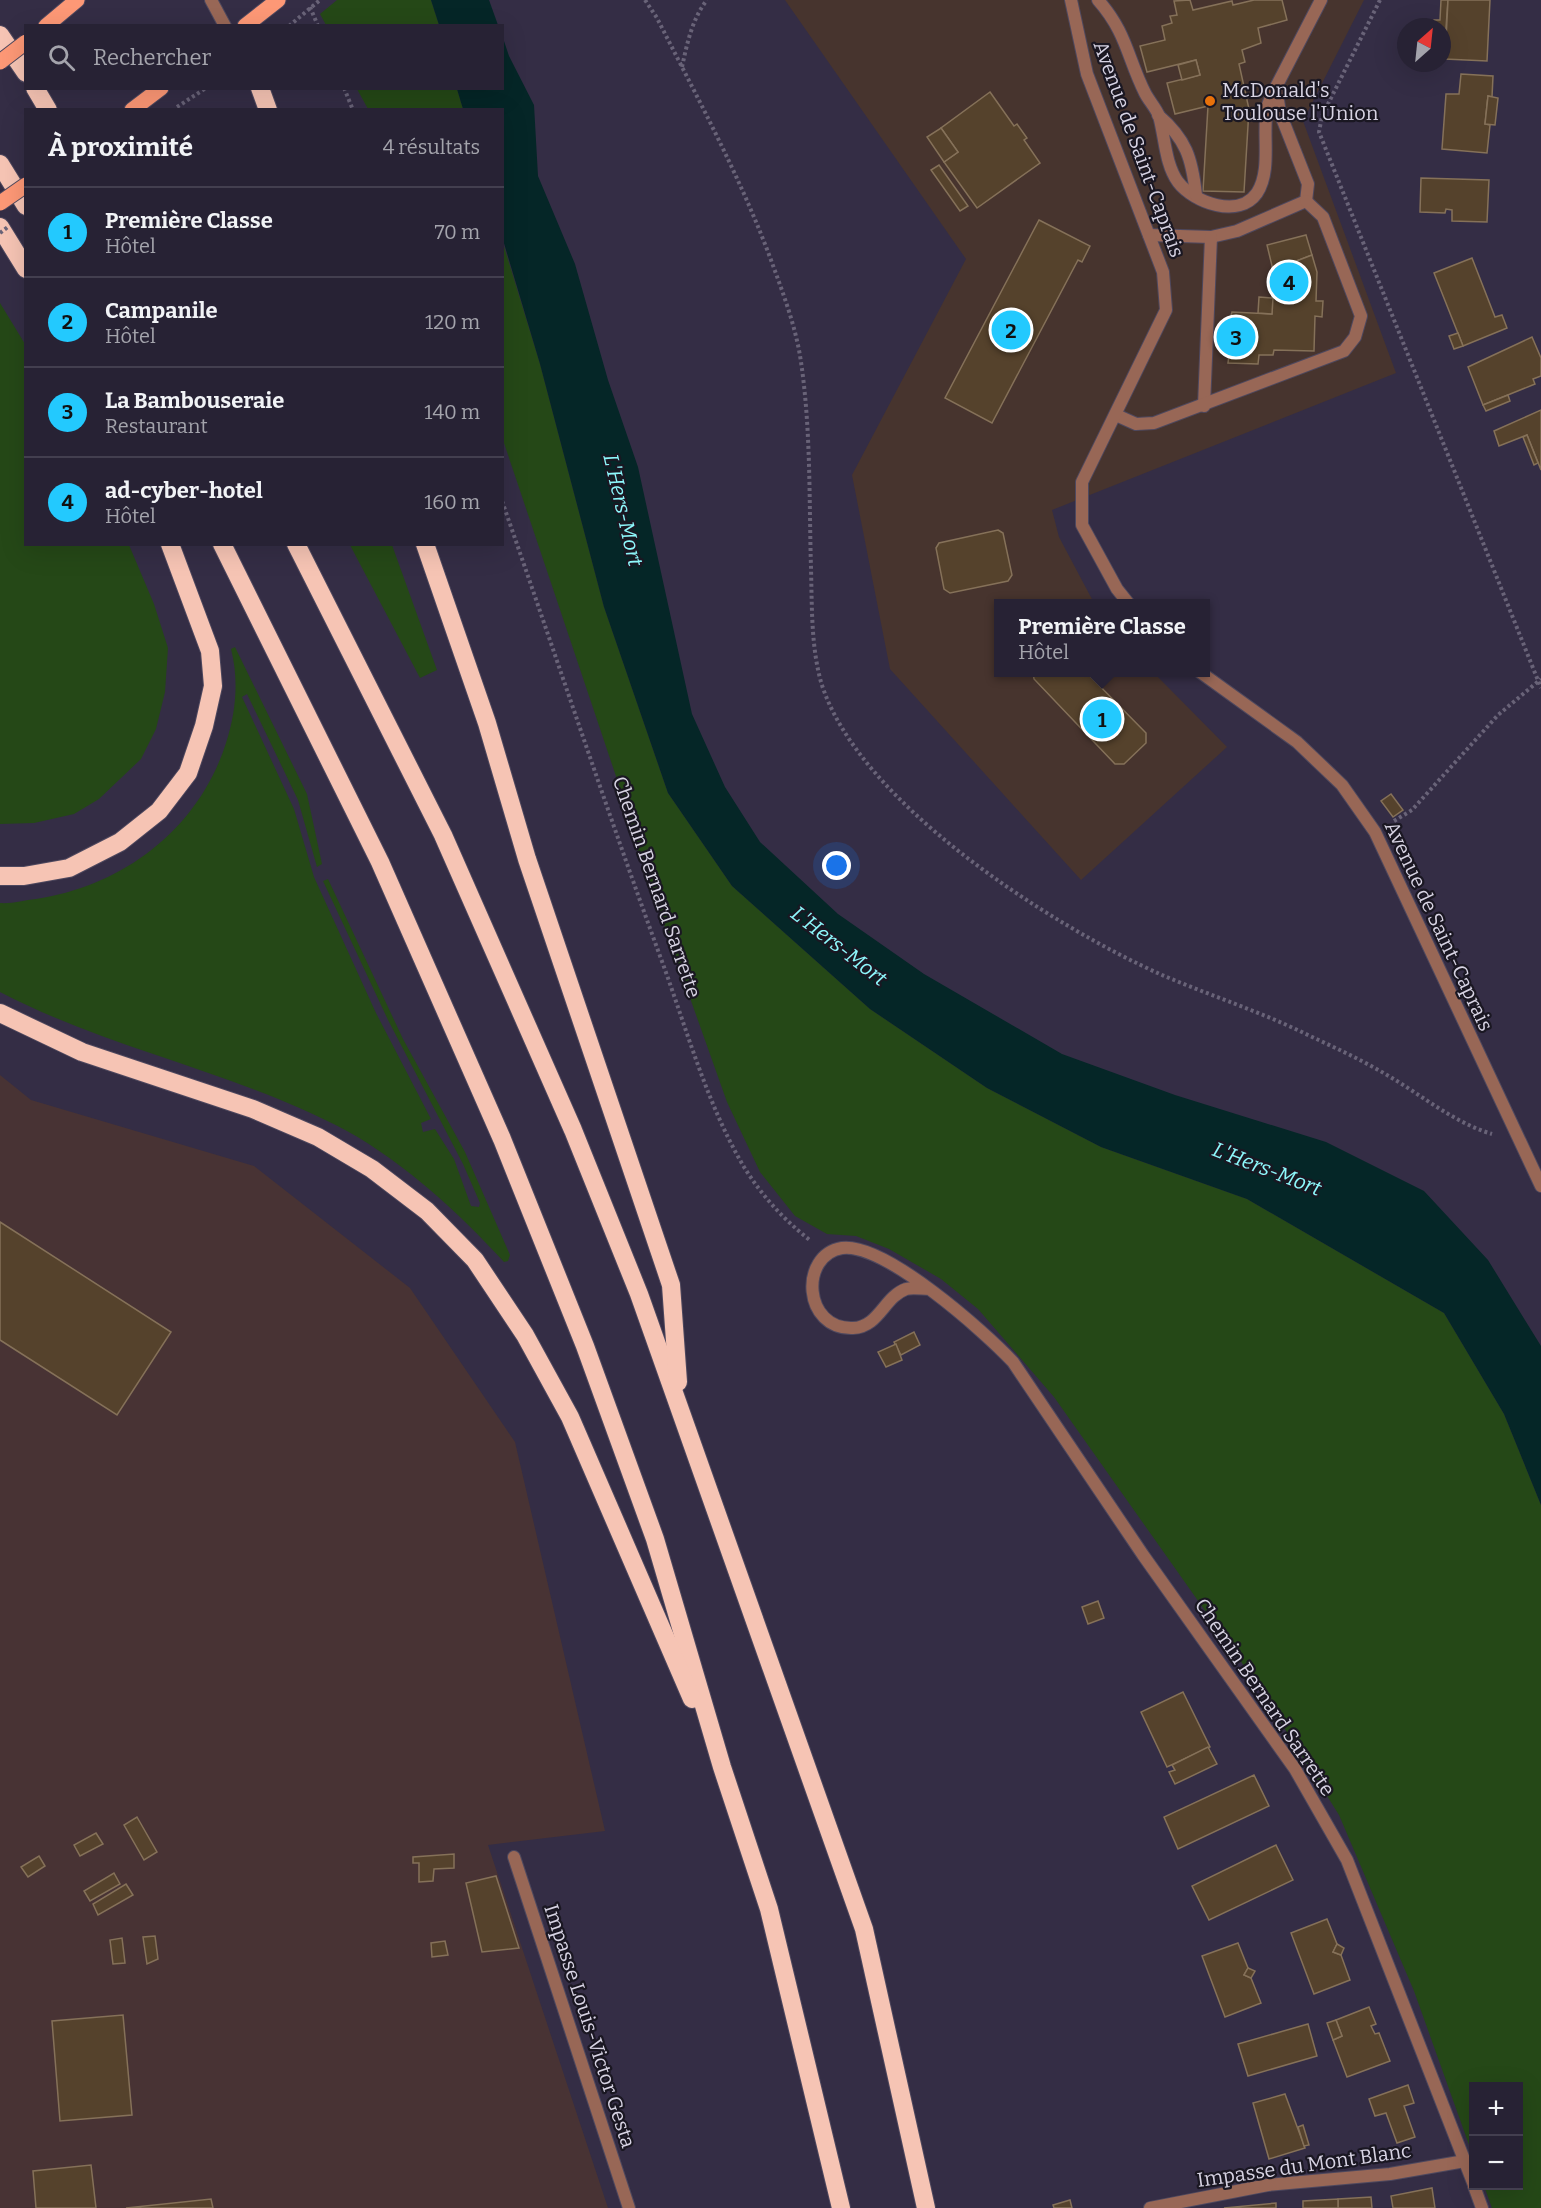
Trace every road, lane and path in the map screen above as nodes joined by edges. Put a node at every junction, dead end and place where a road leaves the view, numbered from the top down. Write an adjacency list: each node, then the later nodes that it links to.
1 (77, 0): 12 (main road)
2 (211, 0): 13 (street)
3 (278, 0): 14 (main road)
4 (320, 0): 11 (path)
5 (645, 0): 20 (path)
6 (707, 0): 20 (path)
7 (1071, 0): 41 (street, Avenue de Saint-Caprais)
8 (1098, 0): 33 (street)
9 (1321, 0): 22 (street)
10 (1380, 0): 53 (path)
11 (310, 8): 15 (path); 16 (path)
12 (48, 24)
13 (224, 24)
14 (248, 24)
15 (291, 24)
16 (317, 24)
17 (0, 34): 21 (highway)
18 (24, 44): 19 (main road, bridge)
19 (0, 62)
20 (682, 68): 58 (path)
21 (24, 71)
22 (1276, 87): 36 (street); 37 (street)
23 (36, 90): 28 (highway)
24 (204, 90): 30 (path)
25 (261, 90): 31 (highway)
26 (345, 90): 32 (path)
27 (158, 91): 29 (main road)
28 (47, 108)
29 (135, 108)
30 (177, 108)
31 (267, 108)
32 (352, 108)
33 (1158, 115): 36 (street); 36 (street)
34 (0, 164): 39 (highway)
35 (24, 186): 38 (main road, bridge)
36 (1196, 195)
37 (1306, 201): 42 (street); 44 (street)
38 (0, 203)
39 (24, 203)
40 (0, 227): 43 (highway)
41 (1149, 235): 42 (street); 45 (street, Avenue de Saint-Caprais)
42 (1211, 237): 44 (street)
43 (24, 266)
44 (1204, 406): 45 (street)
45 (1116, 415): 51 (street, Avenue de Saint-Caprais)
46 (504, 507): 60 (path, Chemin Bernard Sarrette)
47 (171, 546): 56 (highway)
48 (223, 546): 63 (highway)
49 (297, 546): 62 (highway)
50 (426, 546): 62 (highway)
51 (1125, 599)
52 (1207, 677): 55 (street, Avenue de Saint-Caprais)
53 (1540, 680): 54 (path); 55 (path)
54 (1541, 688)
55 (1376, 832): 58 (street, Avenue de Saint-Caprais)
56 (0, 876)
57 (0, 1013): 63 (highway)
58 (1518, 1141): 59 (street, Avenue de Saint-Caprais)
59 (1541, 1186)
60 (828, 1255): 61 (street, Chemin Bernard Sarrette); 61 (street)
61 (929, 1289): 65 (street, Chemin Bernard Sarrette)
62 (680, 1405): 70 (highway)
63 (722, 1767): 69 (highway)
64 (514, 1857): 68 (street, Impasse Louis-Victor Gesta)
65 (1465, 2162): 66 (street, Chemin Bernard Sarrette); 71 (street, Impasse du Mont Blanc)
66 (1469, 2172)
67 (1476, 2190): 72 (street, Chemin Bernard Sarrette)
68 (629, 2208)
69 (841, 2208)
70 (926, 2208)
71 (1150, 2208)
72 (1482, 2208)

